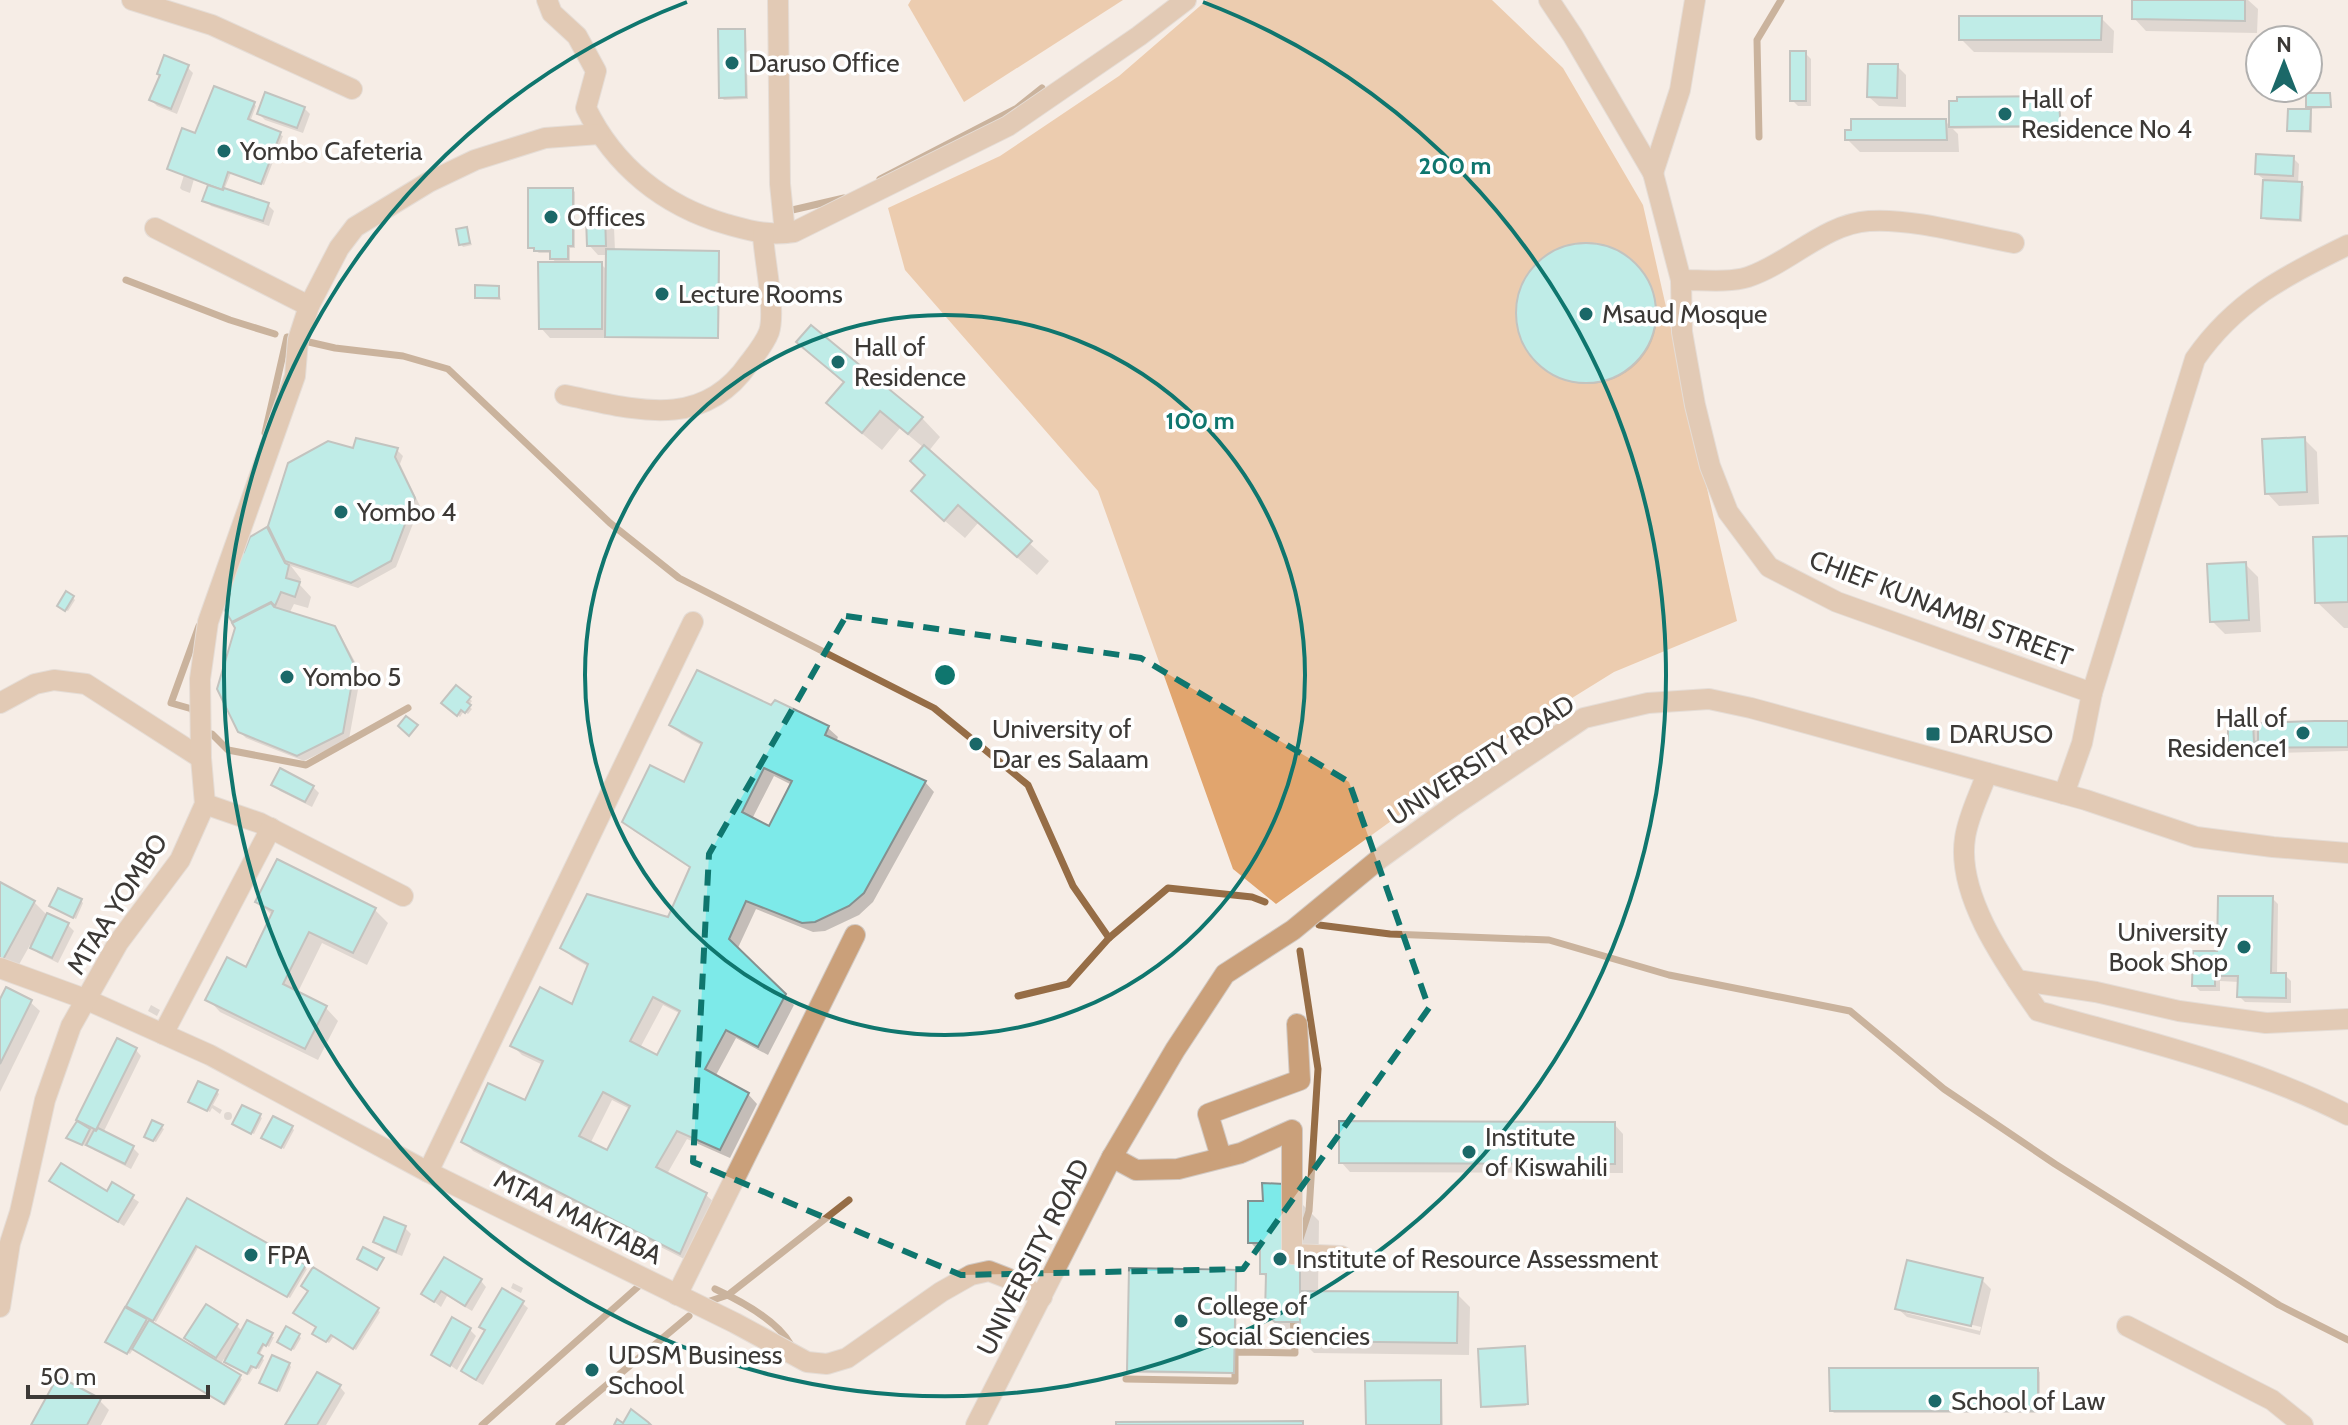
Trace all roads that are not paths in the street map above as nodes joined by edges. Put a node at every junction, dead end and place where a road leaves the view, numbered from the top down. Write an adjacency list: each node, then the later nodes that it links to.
1 (132, 0): 7 (street)
2 (547, 0): 8 (street)
3 (778, 0): 11 (street)
4 (1186, 0): 11 (street)
5 (1549, 0): 9 (street, CHIEF KUNAMBI STREET)
6 (1695, 0): 9 (street)
7 (352, 89)
8 (599, 134): 12 (street); 16 (street, MTAA YOMBO)
9 (1653, 173): 15 (street, CHIEF KUNAMBI STREET)
10 (155, 228): 16 (street)
11 (785, 233): 12 (street)
12 (763, 235): 17 (street)
13 (2014, 243): 15 (street)
14 (2348, 245): 19 (street, CHIEF KUNAMBI STREET)
15 (1681, 280): 19 (street, CHIEF KUNAMBI STREET)
16 (309, 306): 21 (street, MTAA YOMBO)
17 (565, 395)
18 (693, 622): 38 (street)
19 (2092, 693): 23 (street, CHIEF KUNAMBI STREET)
20 (0, 703): 21 (street)
21 (201, 758): 24 (street, MTAA YOMBO)
22 (1987, 773): 23 (street, UNIVERSITY ROAD); 30 (street); 36 (street, UNIVERSITY ROAD)
23 (2064, 794): 26 (street, UNIVERSITY ROAD)
24 (205, 804): 25 (street); 31 (street, MTAA YOMBO)
25 (271, 828): 27 (street); 34 (street)
26 (2348, 853)
27 (403, 896)
28 (855, 935): 40 (street)
29 (0, 968): 31 (street, MTAA MAKTABA)
30 (2017, 980): 32 (street); 35 (street)
31 (85, 999): 34 (street, MTAA MAKTABA); 42 (street, MTAA YOMBO)
32 (2348, 1019)
33 (1297, 1024): 37 (street)
34 (163, 1034): 38 (street, MTAA MAKTABA)
35 (2348, 1115)
36 (1112, 1157): 37 (street); 41 (street, UNIVERSITY ROAD)
37 (1221, 1157): 39 (street)
38 (428, 1172): 40 (street, MTAA MAKTABA)
39 (1341, 1256)
40 (677, 1295): 41 (street, MTAA MAKTABA)
41 (1042, 1297): 44 (street, UNIVERSITY ROAD)
42 (0, 1307)
43 (2127, 1326): 45 (street)
44 (976, 1425)
45 (2303, 1425)

